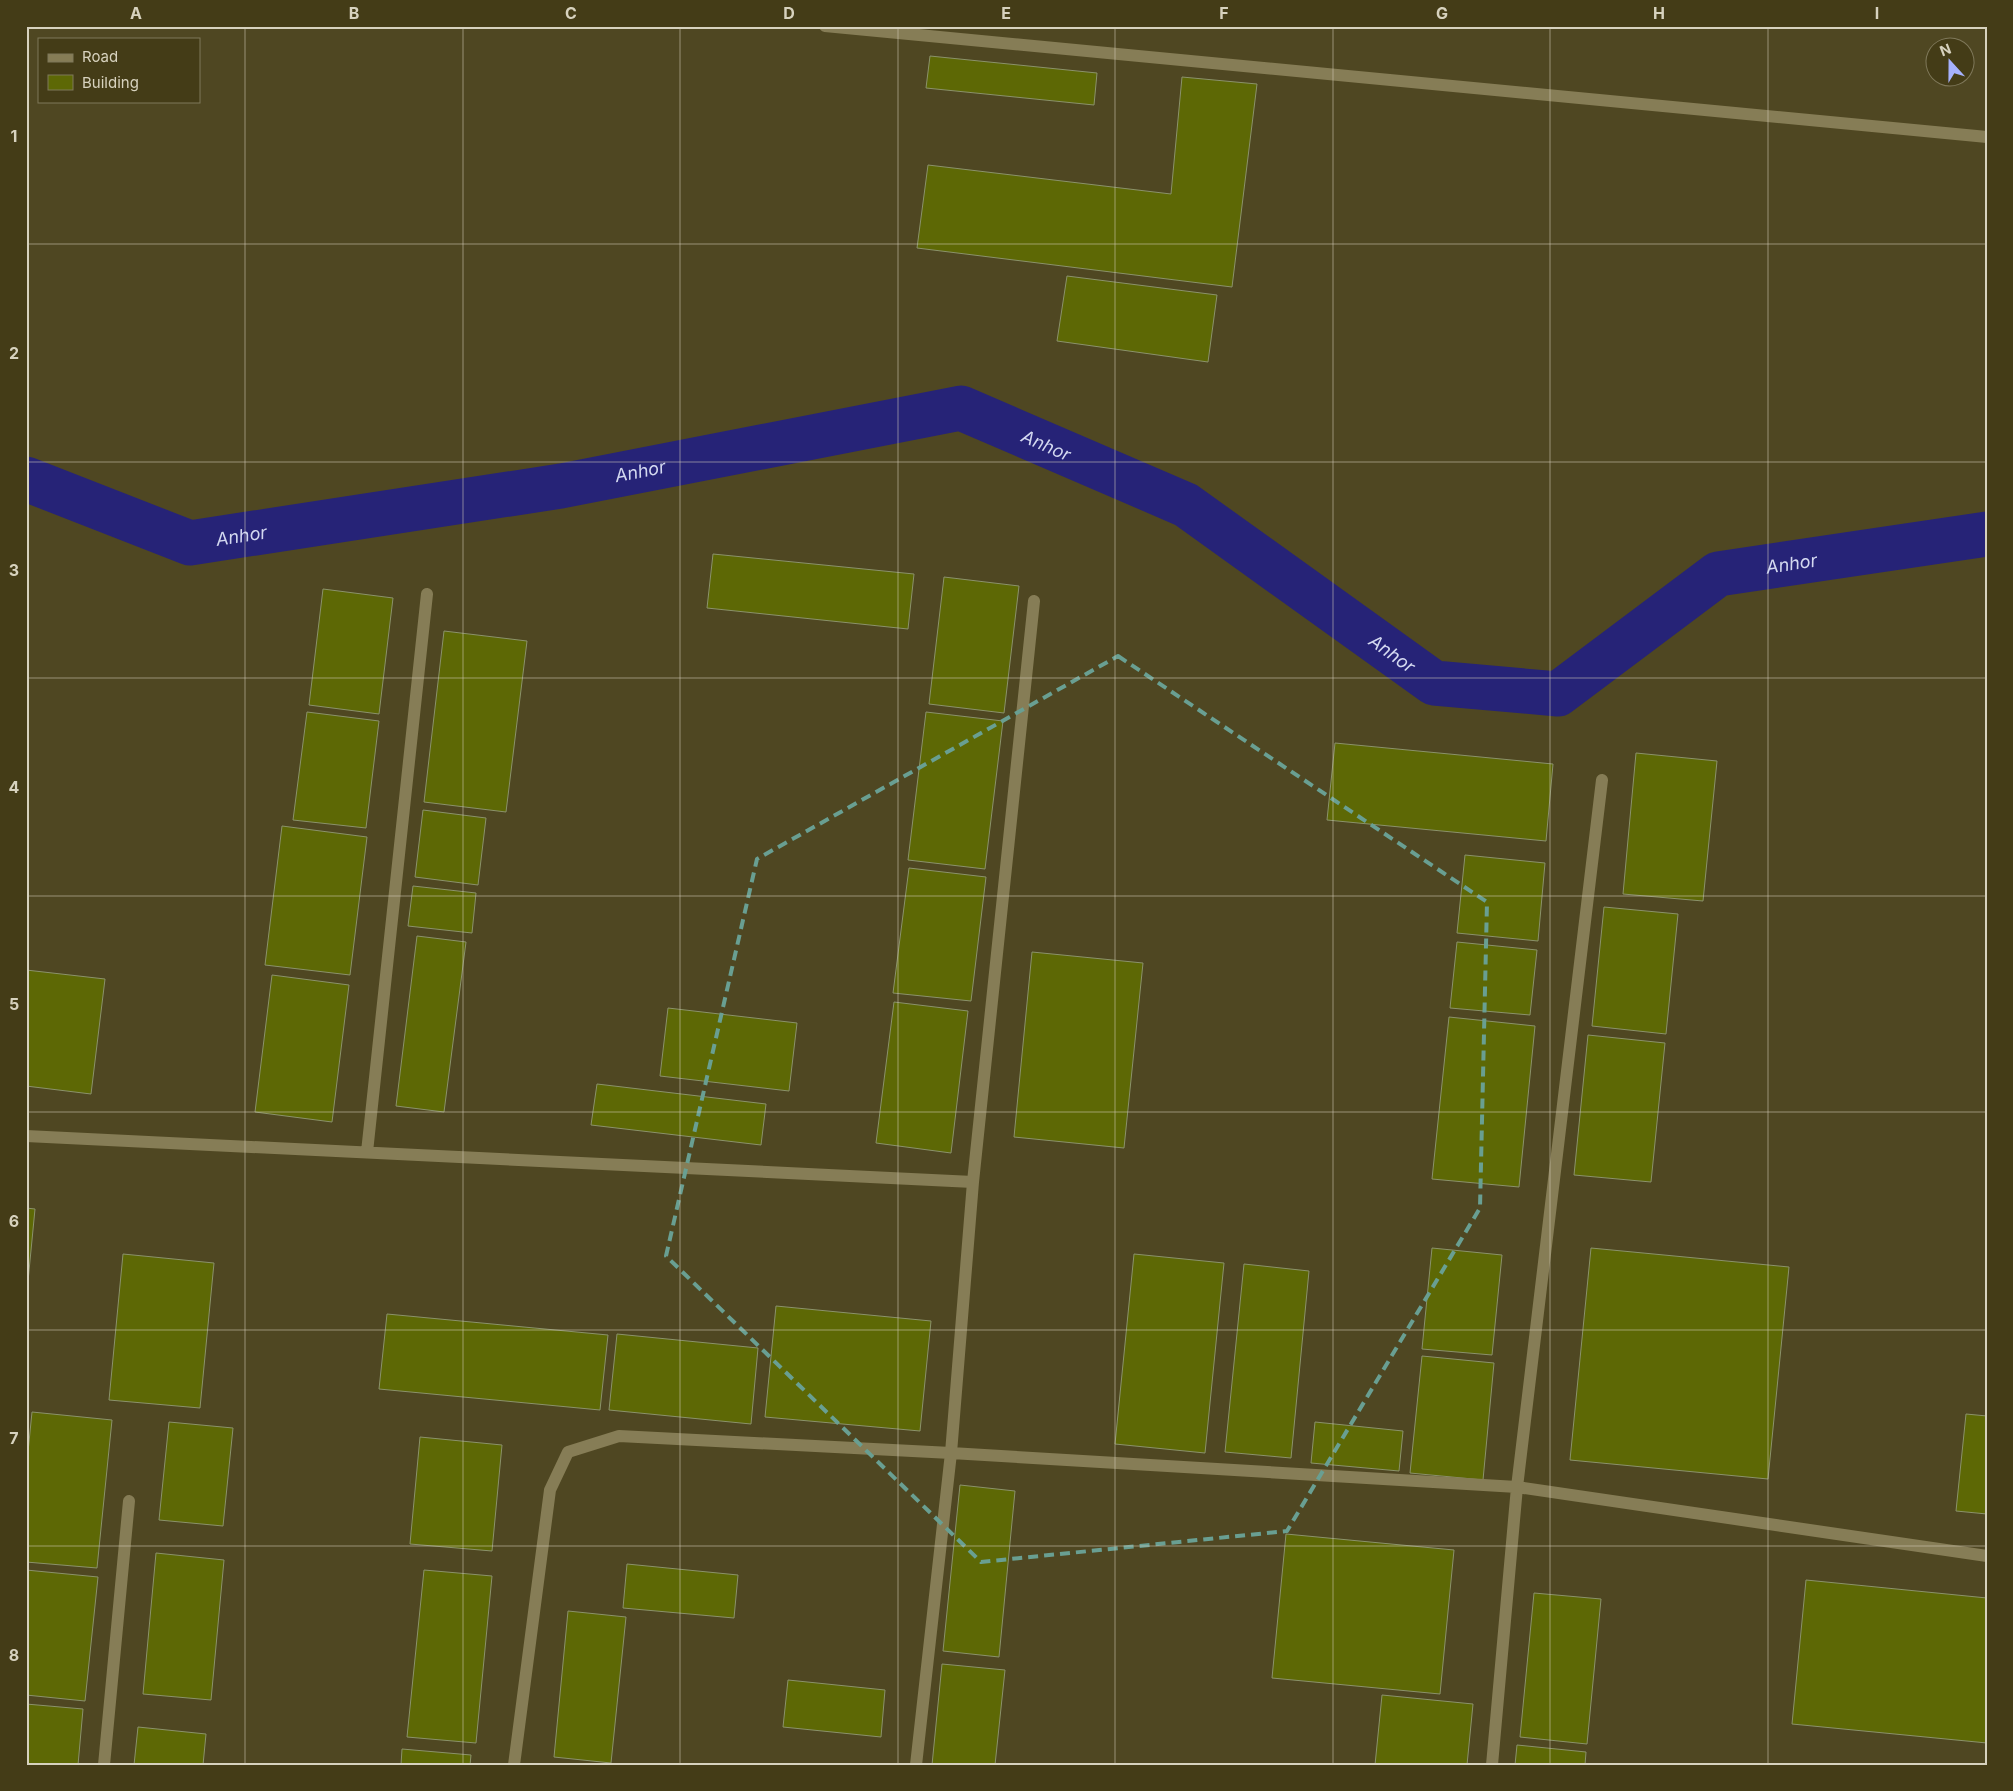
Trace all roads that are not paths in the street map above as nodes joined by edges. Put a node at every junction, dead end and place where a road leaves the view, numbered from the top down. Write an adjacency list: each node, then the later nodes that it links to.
1 (825, 26): 2 (street)
2 (1987, 136)
3 (427, 594): 7 (street)
4 (1034, 600): 8 (street)
5 (1602, 780): 10 (street)
6 (26, 1136): 7 (street)
7 (367, 1152): 8 (street)
8 (973, 1182): 9 (street)
9 (951, 1453): 10 (street); 14 (street); 15 (street)
10 (1517, 1487): 12 (street); 16 (street)
11 (129, 1501): 13 (street)
12 (1987, 1556)
13 (104, 1765)
14 (514, 1765)
15 (916, 1765)
16 (1492, 1765)

